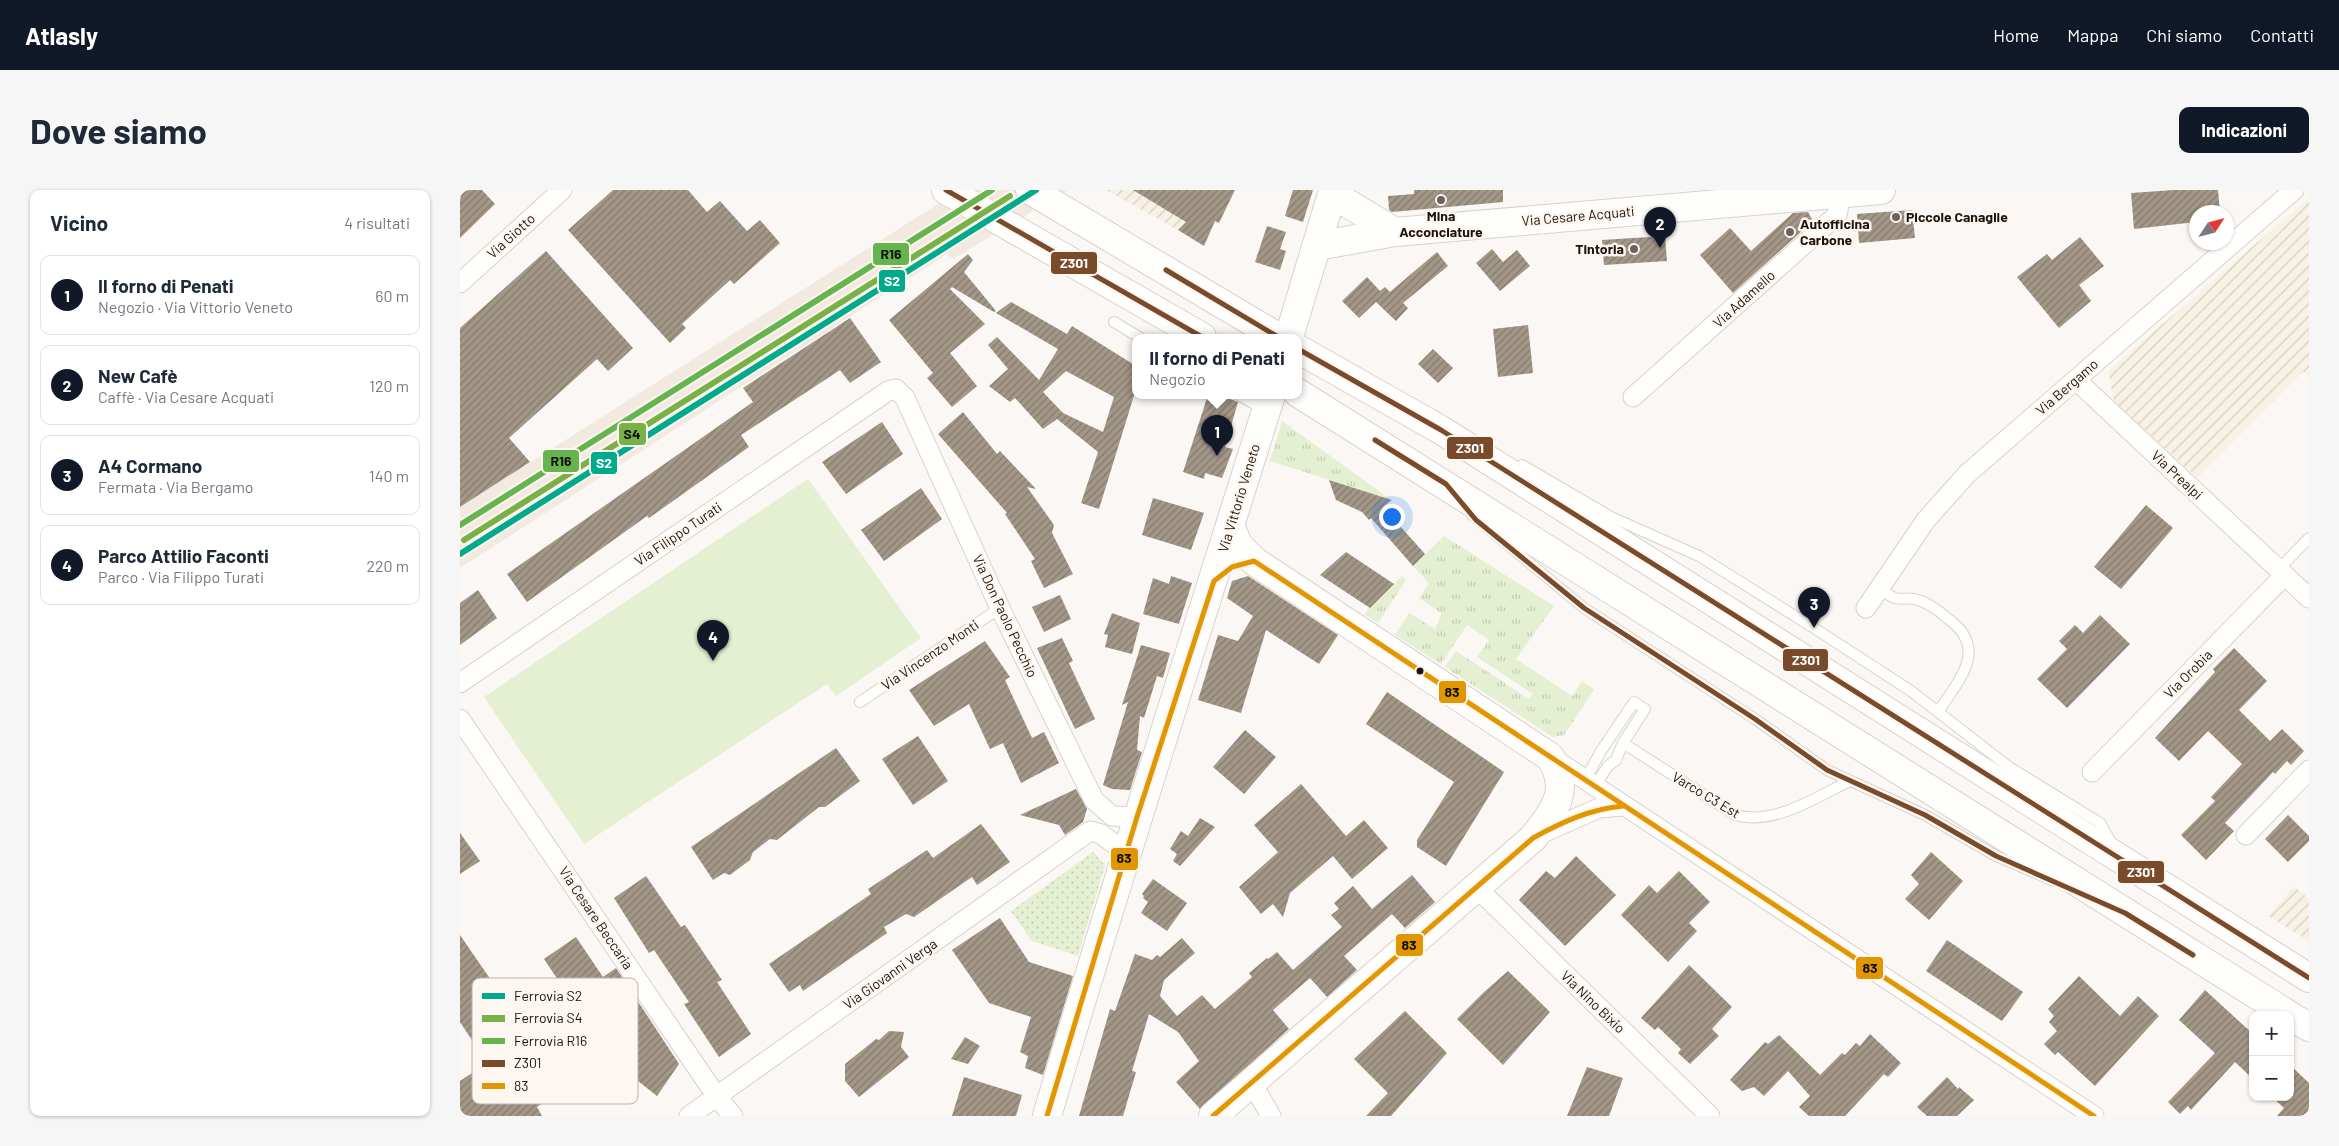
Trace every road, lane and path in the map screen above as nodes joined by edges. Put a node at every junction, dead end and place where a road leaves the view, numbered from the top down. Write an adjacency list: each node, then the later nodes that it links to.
1 (562, 190): 10 (street, Via Giotto)
2 (1881, 190): 6 (main road, Via Cesare Acquati)
3 (2294, 190): 17 (street, Via Bergamo)
4 (950, 192): 13 (main road)
5 (1333, 192): 8 (main road); 9 (main road)
6 (1841, 193): 8 (main road, Via Cesare Acquati); 20 (street, Via Adamello)
7 (1040, 195): 14 (main road)
8 (1396, 232): 9 (main road, Via Cesare Acquati)
9 (1317, 246): 15 (main road)
10 (460, 283)
11 (1114, 322): 12 (lane)
12 (1134, 334)
13 (1197, 334)
14 (1275, 334)
15 (1290, 334)
16 (1302, 350): 23 (main road)
17 (2076, 380): 30 (street, Via Prealpi); 32 (street, Via Bergamo)
18 (896, 389): 34 (street, Via Don Paolo Pecchio); 36 (street, Via Filippo Turati)
19 (1302, 395): 26 (main road)
20 (1633, 397)
21 (1254, 399): 22 (lane)
22 (1268, 403): 27 (main road, Via Vittorio Veneto)
23 (1441, 430): 24 (lane); 53 (main road)
24 (1492, 448)
25 (1509, 458): 38 (lane)
26 (1446, 484): 44 (lane); 55 (main road)
27 (1230, 525): 29 (main road); 31 (main road, Via Vittorio Veneto)
28 (2309, 538): 30 (lane)
29 (1254, 561): 31 (main road); 41 (main road)
30 (2281, 573): 33 (street, Via Prealpi); 43 (street, Via Orobia)
31 (1214, 581): 48 (main road, Via Vittorio Veneto)
32 (1879, 588): 35 (street, Via Bergamo); 38 (lane)
33 (2309, 598)
34 (1000, 608): 37 (lane, Via Vincenzo Monti); 46 (street, Via Don Paolo Pecchio)
35 (1866, 608)
36 (460, 683)
37 (860, 702)
38 (1938, 712): 53 (lane)
39 (460, 719): 56 (street, Via Cesare Beccaria)
40 (1623, 743): 44 (lane, Varco C3 Est); 45 (lane); 45 (lane)
41 (1550, 757): 45 (street); 51 (main road)
42 (2309, 770): 50 (street)
43 (2092, 772)
44 (1850, 781): 55 (lane)
45 (1590, 783): 47 (street)
46 (1094, 800): 48 (street, Via Don Paolo Pecchio); 49 (street)
47 (1623, 806): 51 (street); 70 (street)
48 (1137, 816): 52 (main road, Via Vittorio Veneto)
49 (1090, 831): 52 (street); 63 (street, Via Giovanni Verga)
50 (2246, 835)
51 (1533, 838): 54 (main road)
52 (1126, 852): 66 (main road, Via Vittorio Veneto)
53 (2119, 858): 57 (main road)
54 (1476, 887): 62 (main road); 69 (street, Via Nino Bixio)
55 (2125, 913): 59 (main road)
56 (636, 978)
57 (2309, 978)
58 (638, 981): 63 (street, Via Cesare Beccaria)
59 (2283, 1011)
60 (2294, 1018): 61 (main road)
61 (2309, 1028)
62 (1252, 1083): 67 (main road); 68 (street)
63 (717, 1097): 64 (street, Via Giovanni Verga); 65 (street, Via Cesare Beccaria)
64 (688, 1116)
65 (733, 1116)
66 (1047, 1116)
67 (1212, 1116)
68 (1271, 1116)
69 (1710, 1116)
70 (2094, 1116)

